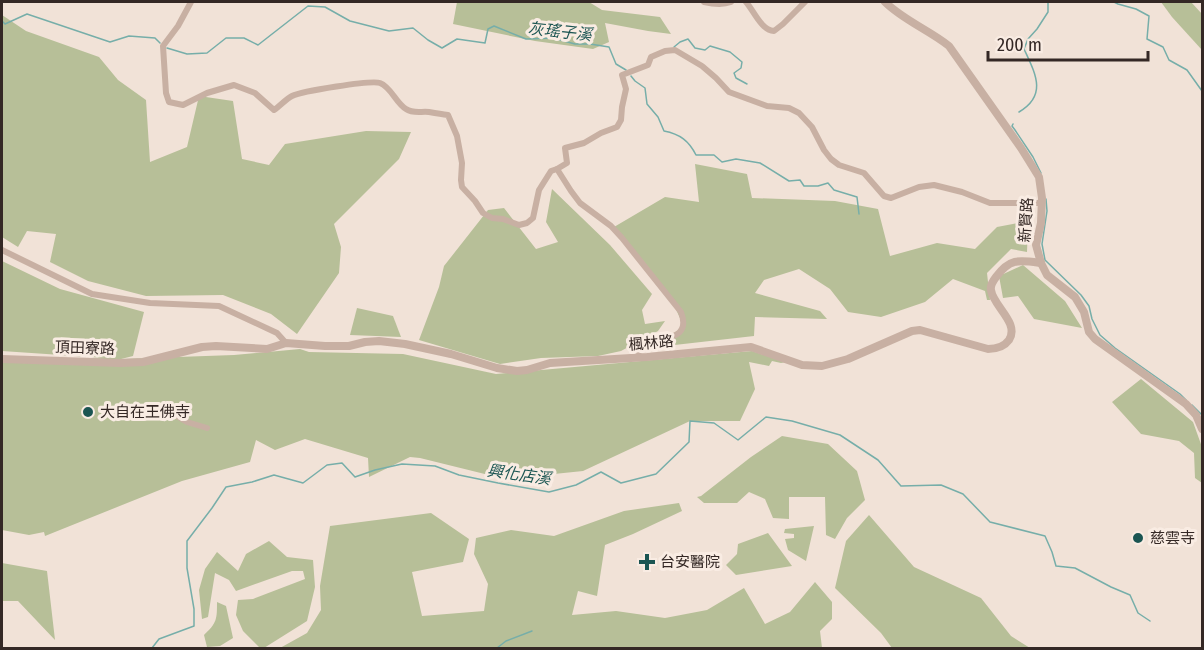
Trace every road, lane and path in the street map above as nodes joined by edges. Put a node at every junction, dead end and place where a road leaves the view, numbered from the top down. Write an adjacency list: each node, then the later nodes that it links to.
1 (191, 2): 7 (street)
2 (704, 2): 3 (street)
3 (731, 2)
4 (746, 2): 5 (street)
5 (805, 2)
6 (885, 2): 8 (street, 新賢路)
7 (557, 169): 8 (street); 13 (street)
8 (1042, 203): 10 (street, 新賢路)
9 (2, 250): 11 (street)
10 (1041, 263): 13 (street, 楓林路); 17 (street, 新賢路)
11 (286, 343): 12 (street, 楓林路); 13 (street, 楓林路)
12 (167, 357): 14 (street, 頂田寮路)
13 (636, 357)
14 (2, 358)
15 (170, 412): 16 (street)
16 (207, 428)
17 (1203, 429)

